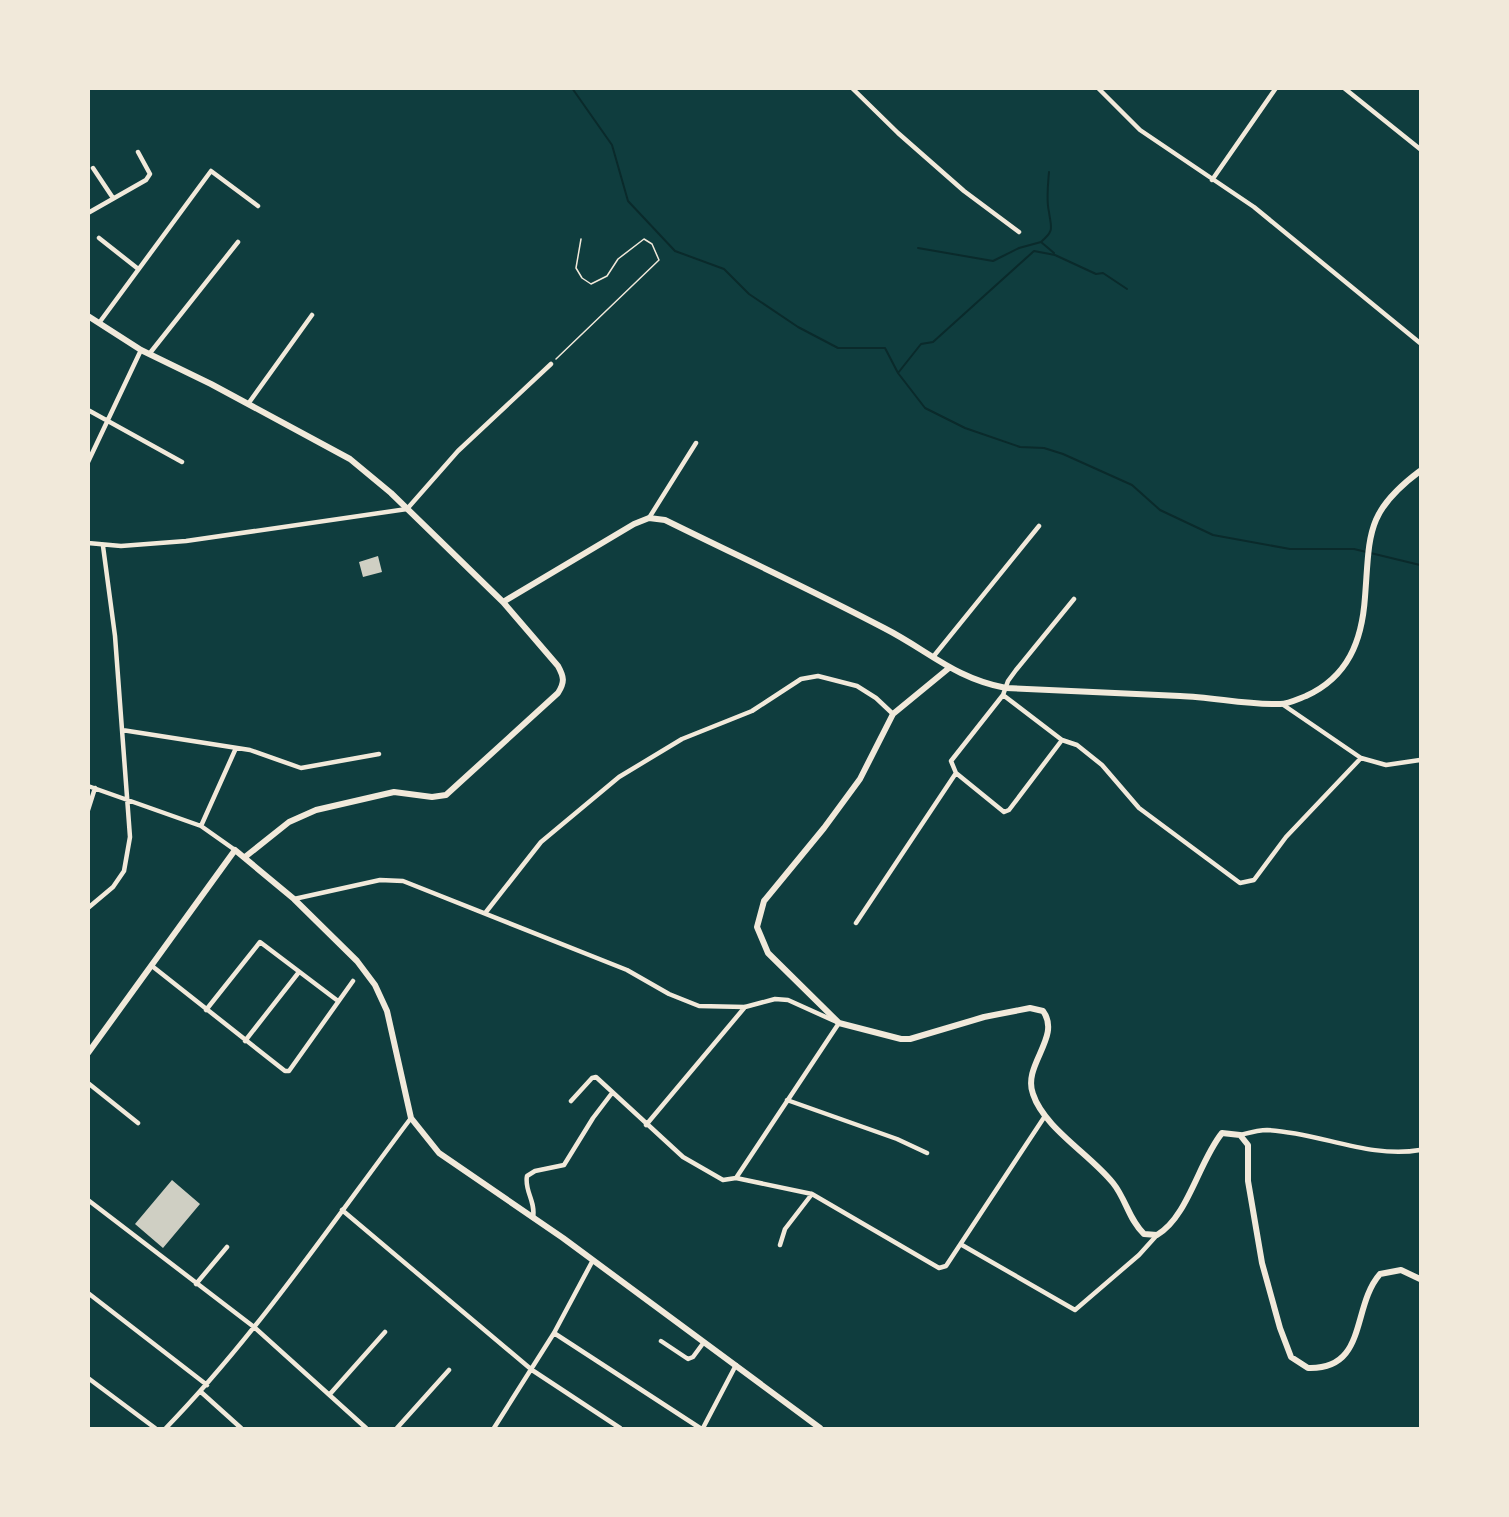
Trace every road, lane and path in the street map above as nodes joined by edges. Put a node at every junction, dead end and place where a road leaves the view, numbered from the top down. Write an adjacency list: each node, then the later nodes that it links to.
1 (852, 88): 12 (street)
2 (1098, 88): 8 (street)
3 (1276, 88): 8 (street)
4 (1344, 88): 5 (street)
5 (1420, 149)
6 (138, 152): 9 (street)
7 (93, 168): 9 (street)
8 (1212, 180): 20 (street)
9 (113, 198): 11 (street)
10 (258, 206): 16 (street)
11 (88, 213)
12 (1019, 232)
13 (99, 238): 16 (street)
14 (581, 239): 23 (path)
15 (238, 242): 22 (street)
16 (137, 268): 19 (street)
17 (312, 315): 24 (street)
18 (88, 316): 19 (street)
19 (99, 323): 21 (street)
20 (1420, 343)
21 (141, 350): 22 (street); 26 (street)
22 (150, 353): 24 (street)
23 (551, 364): 31 (street)
24 (248, 404): 31 (street)
25 (88, 410): 26 (street)
26 (106, 420): 28 (street); 29 (street)
27 (696, 443): 32 (street)
28 (88, 462)
29 (182, 462)
30 (1420, 471): 42 (street)
31 (407, 509): 35 (street); 37 (street)
32 (650, 518): 37 (street); 38 (street)
33 (1039, 526): 38 (street)
34 (88, 543): 35 (street)
35 (103, 546): 44 (street)
36 (1074, 599): 40 (street)
37 (503, 602): 57 (street)
38 (933, 657): 39 (street)
39 (950, 668): 40 (street); 43 (street)
40 (1006, 688): 41 (street); 42 (street)
41 (1003, 695): 45 (street); 50 (street)
42 (1282, 704): 48 (street)
43 (893, 714): 60 (street); 68 (street)
44 (122, 730): 46 (street); 53 (street)
45 (1062, 740): 48 (street); 50 (street)
46 (236, 748): 47 (street); 55 (street)
47 (379, 754)
48 (1361, 758): 49 (street)
49 (1420, 760)
50 (956, 773): 61 (street)
51 (88, 786): 52 (street)
52 (95, 788): 53 (street); 54 (street)
53 (129, 801): 55 (street); 59 (street)
54 (88, 810)
55 (201, 826): 56 (street)
56 (235, 850): 57 (street); 62 (street)
57 (245, 857): 58 (street)
58 (294, 899): 60 (street); 76 (street)
59 (88, 908)
60 (486, 912): 66 (street)
61 (856, 922)
62 (152, 966): 67 (street); 70 (street)
63 (299, 972): 65 (street); 67 (street); 69 (street)
64 (353, 981): 65 (street)
65 (338, 1001): 69 (street)
66 (745, 1007): 68 (street); 78 (street)
67 (206, 1010): 69 (street)
68 (839, 1023): 73 (street); 75 (street)
69 (246, 1041)
70 (88, 1053)
71 (88, 1083): 77 (street)
72 (612, 1093): 74 (street); 78 (street); 86 (street)
73 (787, 1100): 81 (street); 82 (street)
74 (571, 1101)
75 (1046, 1116): 87 (street); 89 (street)
76 (411, 1118): 85 (street); 86 (street)
77 (138, 1123)
78 (646, 1125): 82 (street)
79 (1240, 1135): 80 (street); 87 (street); 92 (street)
80 (1420, 1150)
81 (927, 1153)
82 (736, 1178): 83 (street)
83 (812, 1194): 88 (street); 89 (street)
84 (88, 1200): 93 (street)
85 (342, 1210): 95 (street); 102 (street)
86 (533, 1218): 91 (street)
87 (1157, 1235): 89 (street)
88 (780, 1245)
89 (962, 1245)
90 (228, 1247): 93 (street)
91 (593, 1260): 97 (street); 99 (street)
92 (1420, 1279)
93 (196, 1284): 95 (street)
94 (88, 1293): 104 (street)
95 (254, 1327): 104 (street); 106 (street)
96 (385, 1332): 106 (street)
97 (554, 1334): 102 (street); 107 (street)
98 (661, 1341): 99 (street)
99 (704, 1342): 100 (street)
100 (736, 1365): 107 (street); 116 (street)
101 (449, 1370): 112 (street)
102 (532, 1370): 113 (street); 114 (street)
103 (88, 1378): 108 (street)
104 (207, 1385): 105 (street)
105 (201, 1392): 109 (street); 110 (street)
106 (330, 1394): 111 (street)
107 (702, 1427): 115 (street)
108 (154, 1428)
109 (166, 1428)
110 (241, 1428)
111 (366, 1428)
112 (397, 1428)
113 (494, 1428)
114 (620, 1428)
115 (712, 1428)
116 (820, 1428)

